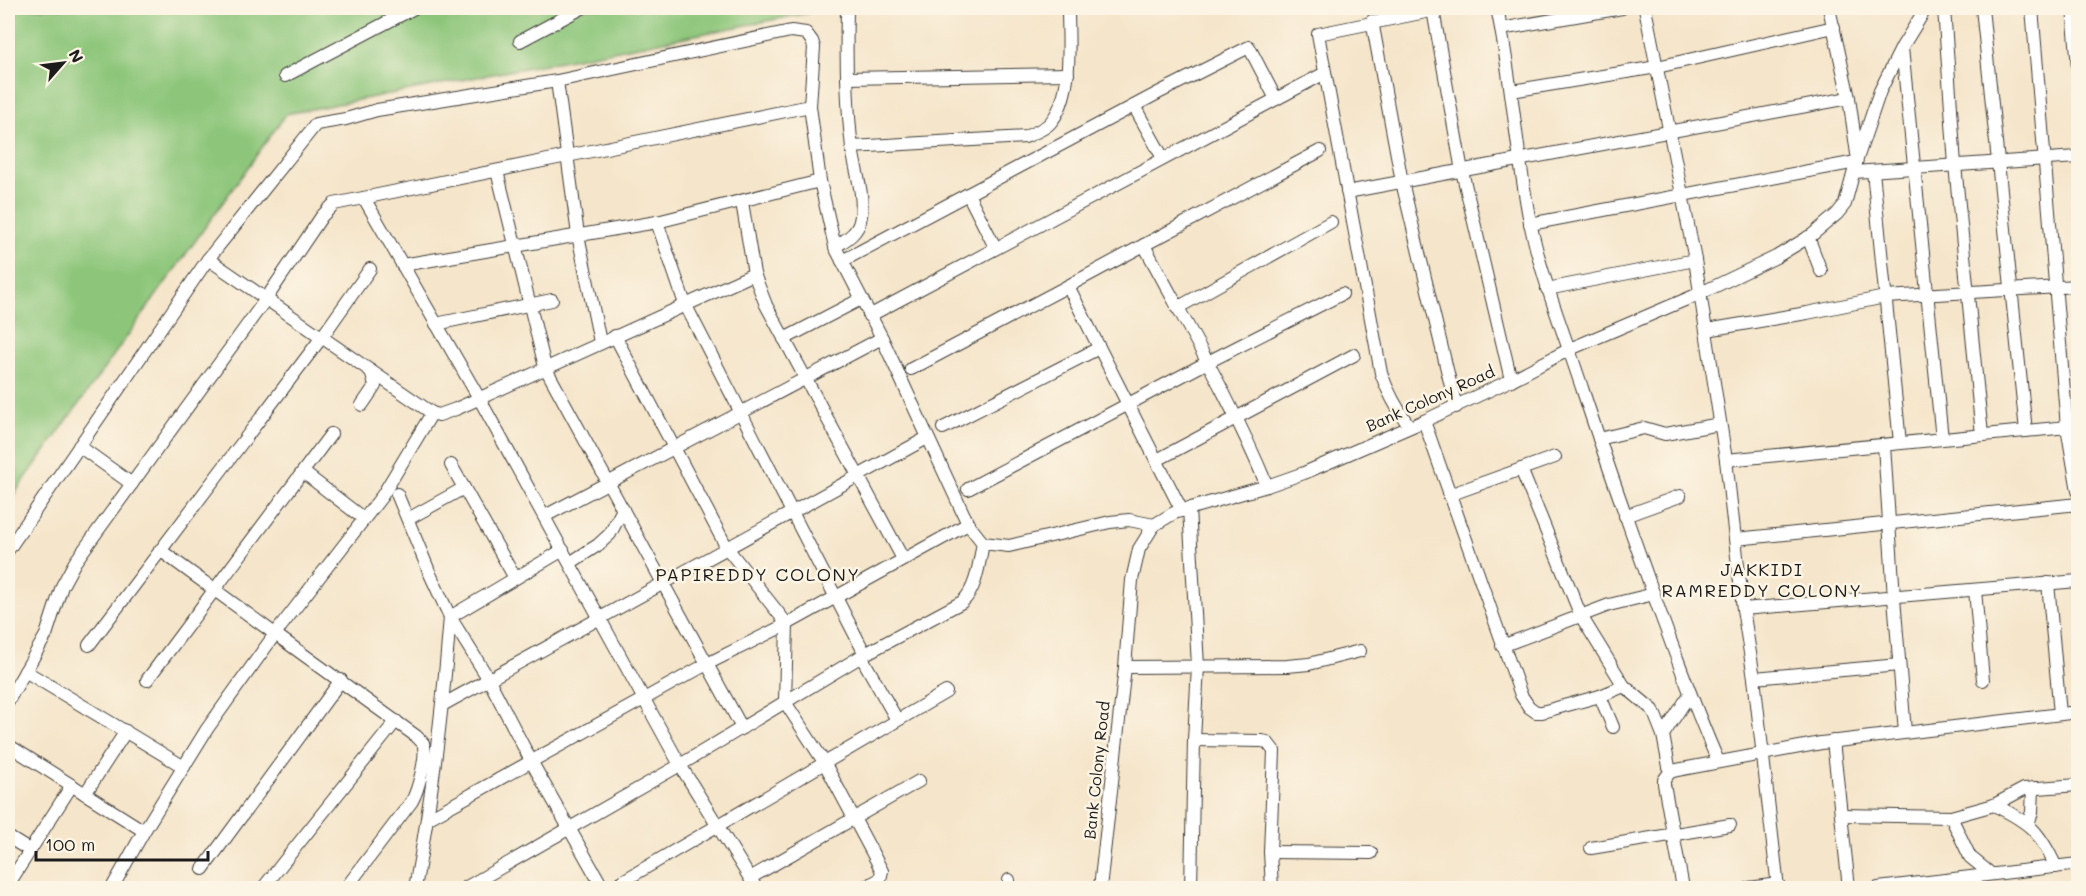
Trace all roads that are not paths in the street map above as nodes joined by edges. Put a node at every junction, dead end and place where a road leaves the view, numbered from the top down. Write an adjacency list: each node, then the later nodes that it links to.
1 (414, 8): 24 (street)
2 (582, 8): 18 (street)
3 (847, 8): 25 (street)
4 (1068, 8): 23 (street)
5 (1497, 8): 17 (street)
6 (1622, 8): 17 (street)
7 (1645, 8): 20 (street)
8 (1829, 8): 16 (street)
9 (1926, 8): 19 (street, Bank Colony Road)
10 (1944, 8): 42 (street)
11 (1982, 8): 40 (street)
12 (2032, 8): 38 (street)
13 (2073, 8): 21 (street)
14 (1439, 9): 15 (street); 45 (street)
15 (1372, 21): 22 (street); 48 (street)
16 (1834, 27): 20 (street); 28 (street)
17 (1502, 29): 27 (street)
18 (520, 41)
19 (1902, 47): 41 (street, Bank Colony Road); 43 (street)
20 (1657, 67): 27 (street); 32 (street)
21 (2079, 67)
22 (1325, 73): 29 (street); 49 (street)
23 (1068, 74): 25 (street); 33 (street)
24 (285, 76)
25 (847, 78): 33 (street)
26 (557, 81): 30 (street); 35 (street); 63 (street)
27 (1512, 91): 39 (street)
28 (1849, 98): 32 (street); 41 (street)
29 (1276, 99): 31 (street); 37 (street)
30 (810, 106): 35 (street); 47 (street)
31 (1134, 106): 37 (street); 50 (street)
32 (1670, 132): 39 (street); 51 (street)
33 (852, 147): 61 (street)
34 (1320, 151): 59 (street)
35 (568, 154): 44 (street); 57 (street)
36 (2079, 157): 38 (street)
37 (1162, 158): 62 (street)
38 (2044, 159): 40 (street); 72 (street)
39 (1520, 160): 45 (street); 56 (street)
40 (2000, 162): 42 (street); 74 (street)
41 (1856, 163): 46 (street); 51 (street); 58 (street, Bank Colony Road)
42 (1955, 165): 43 (street); 75 (street)
43 (1915, 168): 46 (street); 78 (street)
44 (497, 171): 52 (street); 60 (street)
45 (1462, 171): 48 (street); 102 (street)
46 (1873, 171): 79 (street)
47 (820, 182): 53 (street); 61 (street)
48 (1402, 182): 49 (street); 106 (street)
49 (1347, 192): 112 (street)
50 (968, 194): 62 (street); 65 (street)
51 (1683, 195): 56 (street); 64 (street)
52 (364, 198): 66 (street); 80 (street)
53 (742, 202): 54 (street); 69 (street)
54 (657, 222): 57 (street); 83 (street)
55 (1331, 222): 85 (street)
56 (1530, 224): 73 (street)
57 (578, 235): 60 (street); 93 (street)
58 (1808, 237): 68 (street); 76 (street, Bank Colony Road)
59 (1144, 245): 70 (street); 85 (street)
60 (515, 246): 66 (street); 84 (street)
61 (835, 246): 65 (street)
62 (995, 247): 86 (street)
63 (208, 259): 80 (street); 123 (street)
64 (1695, 260): 73 (street); 76 (street)
65 (842, 261): 81 (street)
66 (402, 265): 87 (street)
67 (370, 269): 90 (street)
68 (1821, 271)
69 (754, 274): 83 (street); 92 (street)
70 (1068, 286): 94 (street); 99 (street)
71 (2079, 286): 72 (street)
72 (2055, 287): 74 (street); 113 (street)
73 (1547, 289): 95 (street)
74 (2012, 290): 75 (street); 115 (street)
75 (1969, 292): 78 (street); 117 (street)
76 (1701, 293): 88 (street); 95 (street, Bank Colony Road)
77 (1342, 294): 97 (street)
78 (1927, 294): 79 (street); 120 (street)
79 (1885, 297): 88 (street); 121 (street)
80 (266, 299): 90 (street); 133 (street)
81 (861, 299): 86 (street); 92 (street)
82 (552, 300): 84 (street)
83 (685, 304): 89 (street); 108 (street)
84 (529, 305): 87 (street); 98 (street)
85 (1177, 308): 97 (street)
86 (869, 316): 91 (street)
87 (436, 324): 103 (street)
88 (1707, 330): 111 (street)
89 (615, 336): 93 (street); 124 (street)
90 (322, 337): 100 (street); 156 (street)
91 (882, 338): 101 (street); 118 (street)
92 (784, 339): 101 (street)
93 (600, 342): 98 (street)
94 (1099, 348): 104 (street); 114 (street)
95 (1570, 349): 102 (street, Bank Colony Road); 119 (street)
96 (1354, 355): 109 (street)
97 (1206, 363): 104 (street); 109 (street)
98 (545, 367): 103 (street); 132 (street)
99 (911, 369)
100 (371, 371): 105 (street); 107 (street)
101 (805, 379): 108 (street); 131 (street)
102 (1511, 380): 106 (street, Bank Colony Road)
103 (479, 398): 107 (street); 145 (street)
104 (1128, 404): 126 (street); 136 (street)
105 (362, 405)
106 (1456, 407): 110 (street, Bank Colony Road)
107 (432, 413): 147 (street)
108 (741, 413): 124 (street); 144 (street)
109 (1236, 419): 126 (street); 134 (street)
110 (1424, 421): 112 (street, Bank Colony Road); 139 (street)
111 (1720, 424): 119 (street); 127 (street)
112 (1409, 426): 134 (street, Bank Colony Road)
113 (2073, 426): 115 (street); 137 (street)
114 (943, 428)
115 (2026, 431): 117 (street)
116 (331, 435): 130 (street)
117 (1982, 435): 120 (street)
118 (927, 438): 131 (street); 150 (street)
119 (1599, 439): 146 (street)
120 (1941, 439): 121 (street)
121 (1900, 443): 122 (street)
122 (1884, 444): 127 (street); 149 (street)
123 (79, 446): 133 (street); 155 (street)
124 (674, 447): 132 (street); 154 (street)
125 (1555, 457): 129 (street)
126 (1157, 460): 143 (street)
127 (1726, 460): 152 (street)
128 (451, 465): 135 (street)
129 (1521, 469): 139 (street); 170 (street)
130 (303, 472): 147 (street); 164 (street)
131 (858, 477): 144 (street); 158 (street)
132 (608, 482): 142 (street); 145 (street)
133 (132, 484): 183 (street)
134 (1267, 486): 143 (street, Bank Colony Road)
135 (464, 488): 148 (street); 160 (street)
136 (968, 489)
137 (2079, 491)
138 (397, 494): 148 (street)
139 (1449, 495): 176 (street)
140 (1680, 496): 146 (street)
141 (2079, 504): 149 (street)
142 (623, 509): 159 (street); 162 (street)
143 (1186, 509): 151 (street, Bank Colony Road); 181 (street)
144 (792, 512): 154 (street); 167 (street)
145 (545, 516): 157 (street)
146 (1625, 516): 166 (street)
147 (364, 519): 174 (street)
148 (408, 519): 171 (street)
149 (1890, 523): 152 (street); 168 (street)
150 (968, 524): 153 (street); 158 (street)
151 (1154, 525): 153 (street); 182 (street, Bank Colony Road)
152 (1736, 539): 169 (street)
153 (984, 543): 178 (street)
154 (727, 548): 162 (street); 173 (street)
155 (8, 550)
156 (160, 550): 164 (street); 175 (street)
157 (563, 550): 159 (street); 160 (street)
158 (903, 559): 167 (street)
159 (570, 563): 172 (street)
160 (515, 578): 171 (street)
161 (2079, 581): 163 (street)
162 (663, 583): 172 (street); 179 (street)
163 (2048, 584): 165 (street); 198 (street)
164 (215, 590): 174 (street); 186 (street)
165 (1975, 590): 168 (street); 188 (street)
166 (1654, 594): 170 (street); 191 (street)
167 (835, 597): 173 (street); 178 (street)
168 (1893, 598): 169 (street); 180 (street)
169 (1743, 609): 185 (street)
170 (1581, 616): 176 (street); 189 (street)
171 (450, 617): 184 (street); 196 (street)
172 (599, 618): 184 (street); 193 (street)
173 (787, 624): 179 (street); 195 (street)
174 (275, 634): 187 (street); 214 (street)
175 (88, 645)
176 (1502, 646): 192 (street)
177 (1360, 651): 181 (street)
178 (863, 655): 195 (street); 199 (street)
179 (707, 664): 193 (street); 201 (street)
180 (1899, 665): 185 (street); 204 (street)
181 (1198, 666): 182 (street); 206 (street)
182 (1125, 667): 252 (street, Bank Colony Road)
183 (25, 671): 194 (street); 203 (street)
184 (488, 678): 196 (street); 210 (street)
185 (1754, 678): 209 (street)
186 (147, 680)
187 (341, 680): 200 (street); 239 (street)
188 (1983, 680)
189 (1623, 686): 192 (street); 205 (street)
190 (946, 692): 199 (street)
191 (1690, 693): 205 (street); 211 (street)
192 (1600, 696): 202 (street)
193 (643, 699): 210 (street); 213 (street)
194 (8, 701)
195 (785, 702): 201 (street); 212 (street)
196 (444, 704): 224 (street)
197 (2079, 712): 198 (street)
198 (2060, 714): 204 (street)
199 (897, 720): 212 (street)
200 (396, 721): 245 (street); 246 (street)
201 (742, 728): 213 (street)
202 (1613, 728)
203 (126, 731): 214 (street); 220 (street)
204 (1905, 732): 207 (street)
205 (1663, 735): 215 (street)
206 (1194, 740): 235 (street); 253 (street)
207 (1833, 741): 209 (street); 222 (street)
208 (8, 745): 217 (street)
209 (1762, 754): 211 (street); 243 (street)
210 (531, 761): 224 (street); 229 (street)
211 (1718, 761): 215 (street)
212 (824, 762): 225 (street); 227 (street)
213 (680, 765): 227 (street); 229 (street)
214 (184, 767): 230 (street)
215 (1670, 772): 231 (street)
216 (919, 781): 225 (street)
217 (72, 785): 220 (street); 234 (street)
218 (2079, 785): 219 (street)
219 (2033, 788): 221 (street); 226 (street)
220 (85, 794): 230 (street)
221 (1994, 805): 223 (street); 226 (street)
222 (1842, 815): 223 (street); 257 (street)
223 (1951, 817): 240 (street)
224 (429, 818): 247 (street)
225 (854, 819): 241 (street); 251 (street)
226 (2028, 824): 238 (street)
227 (717, 825): 241 (street); 250 (street)
228 (1730, 825): 231 (street)
229 (569, 828): 248 (street); 249 (street)
230 (144, 831): 244 (street)
231 (1674, 834): 233 (street); 255 (street)
232 (8, 837): 234 (street)
233 (1591, 848)
234 (29, 850): 242 (street)
235 (1270, 852): 236 (street); 254 (street)
236 (1371, 853)
237 (2079, 864): 238 (street)
238 (2056, 867): 240 (street)
239 (203, 869)
240 (1991, 874): 258 (street)
241 (753, 883)
242 (8, 885)
243 (1778, 886): 256 (street)
244 (112, 888)
245 (263, 888)
246 (346, 888)
247 (415, 888)
248 (465, 888)
249 (603, 888)
250 (611, 888)
251 (864, 888)
252 (1100, 888)
253 (1191, 888)
254 (1272, 888)
255 (1683, 888)
256 (1749, 888)
257 (1849, 888)
258 (1878, 888)

